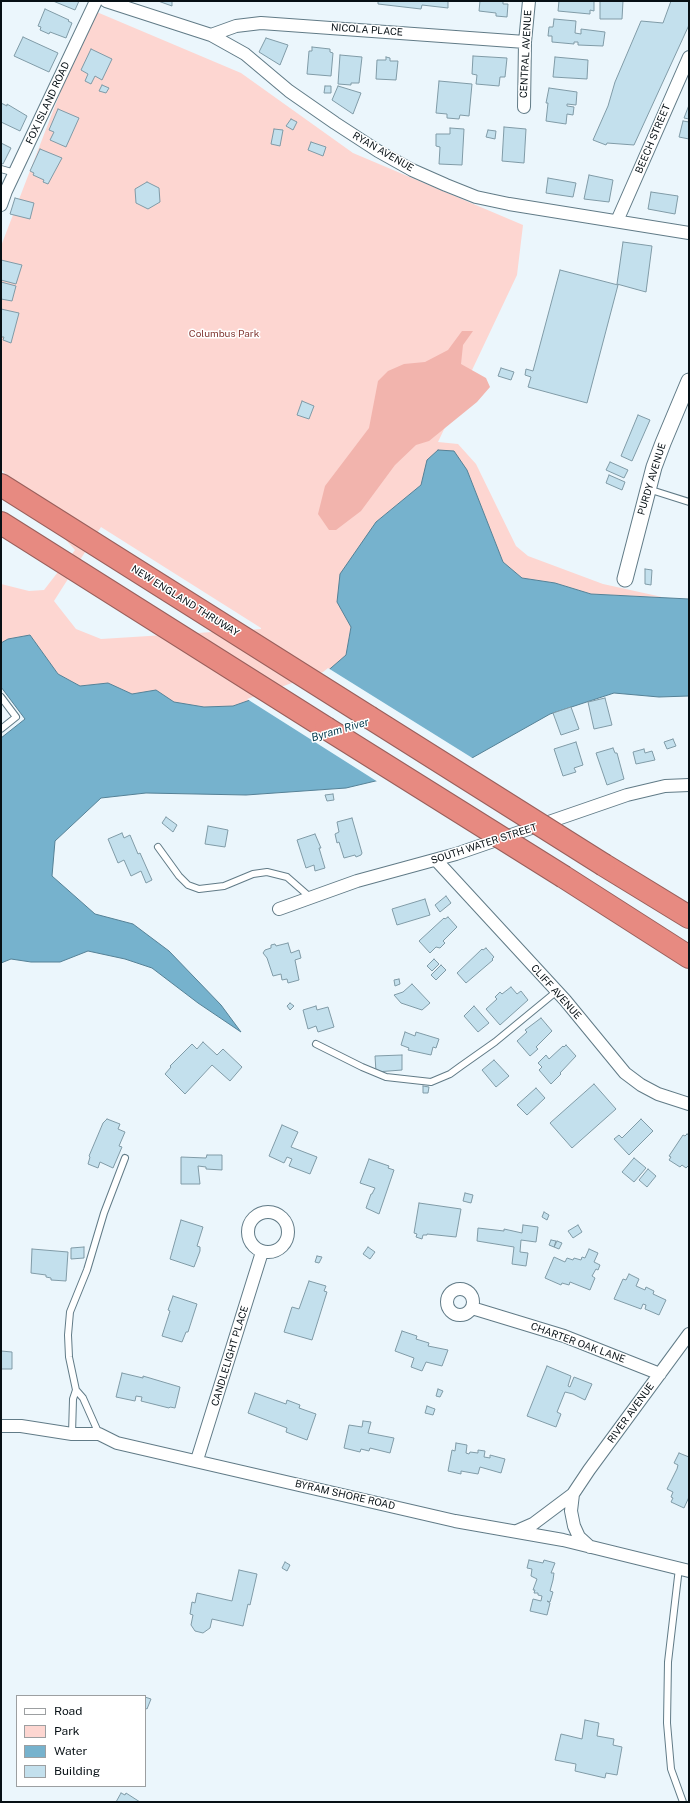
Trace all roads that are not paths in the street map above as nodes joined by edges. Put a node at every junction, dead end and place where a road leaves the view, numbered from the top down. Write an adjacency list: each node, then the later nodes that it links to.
1 (96, 1): 9 (street, FOX ISLAND ROAD)
2 (106, 1): 4 (street, RYAN AVENUE)
3 (529, 1): 5 (street, CENTRAL AVENUE)
4 (211, 35): 5 (street, NICOLA PLACE); 11 (street, RYAN AVENUE)
5 (525, 42): 7 (street, CENTRAL AVENUE)
6 (689, 56): 11 (street, BEECH STREET)
7 (524, 107)
8 (1, 169): 9 (lane)
9 (15, 173): 10 (street, FOX ISLAND ROAD)
10 (1, 206)
11 (617, 222): 12 (street, RYAN AVENUE)
12 (689, 233)
13 (689, 381): 15 (street, PURDY AVENUE)
14 (1, 485): 26 (highway, NEW ENGLAND THRUWAY, bridge)
15 (648, 489): 16 (lane); 18 (street, PURDY AVENUE)
16 (689, 502)
17 (1, 523): 27 (highway, bridge)
18 (626, 579)
19 (1, 697): 20 (lane)
20 (1, 729)
21 (689, 785): 23 (street, SOUTH WATER STREET)
22 (158, 847): 24 (lane)
23 (436, 860): 24 (street, SOUTH WATER STREET); 28 (street, CLIFF AVENUE)
24 (311, 898): 25 (street, SOUTH WATER STREET)
25 (279, 909)
26 (689, 917)
27 (689, 957)
28 (557, 991): 29 (lane); 30 (street, CLIFF AVENUE)
29 (316, 1044)
30 (689, 1104)
31 (125, 1158): 36 (lane)
32 (262, 1252): 40 (street, CANDLELIGHT PLACE)
33 (472, 1308): 35 (street, CHARTER OAK LANE)
34 (689, 1334): 35 (street, RIVER AVENUE)
35 (660, 1374): 41 (street, RIVER AVENUE)
36 (76, 1390): 38 (lane); 39 (lane)
37 (1, 1426): 38 (street, BYRAM SHORE ROAD)
38 (72, 1434): 39 (street, BYRAM SHORE ROAD)
39 (100, 1434): 40 (street, BYRAM SHORE ROAD)
40 (197, 1460): 42 (street, BYRAM SHORE ROAD)
41 (574, 1494): 42 (street, RIVER AVENUE); 43 (street, RIVER AVENUE)
42 (517, 1531): 43 (street, BYRAM SHORE ROAD)
43 (591, 1548): 44 (street, BYRAM SHORE ROAD)
44 (684, 1570): 45 (lane)
45 (683, 1802)

